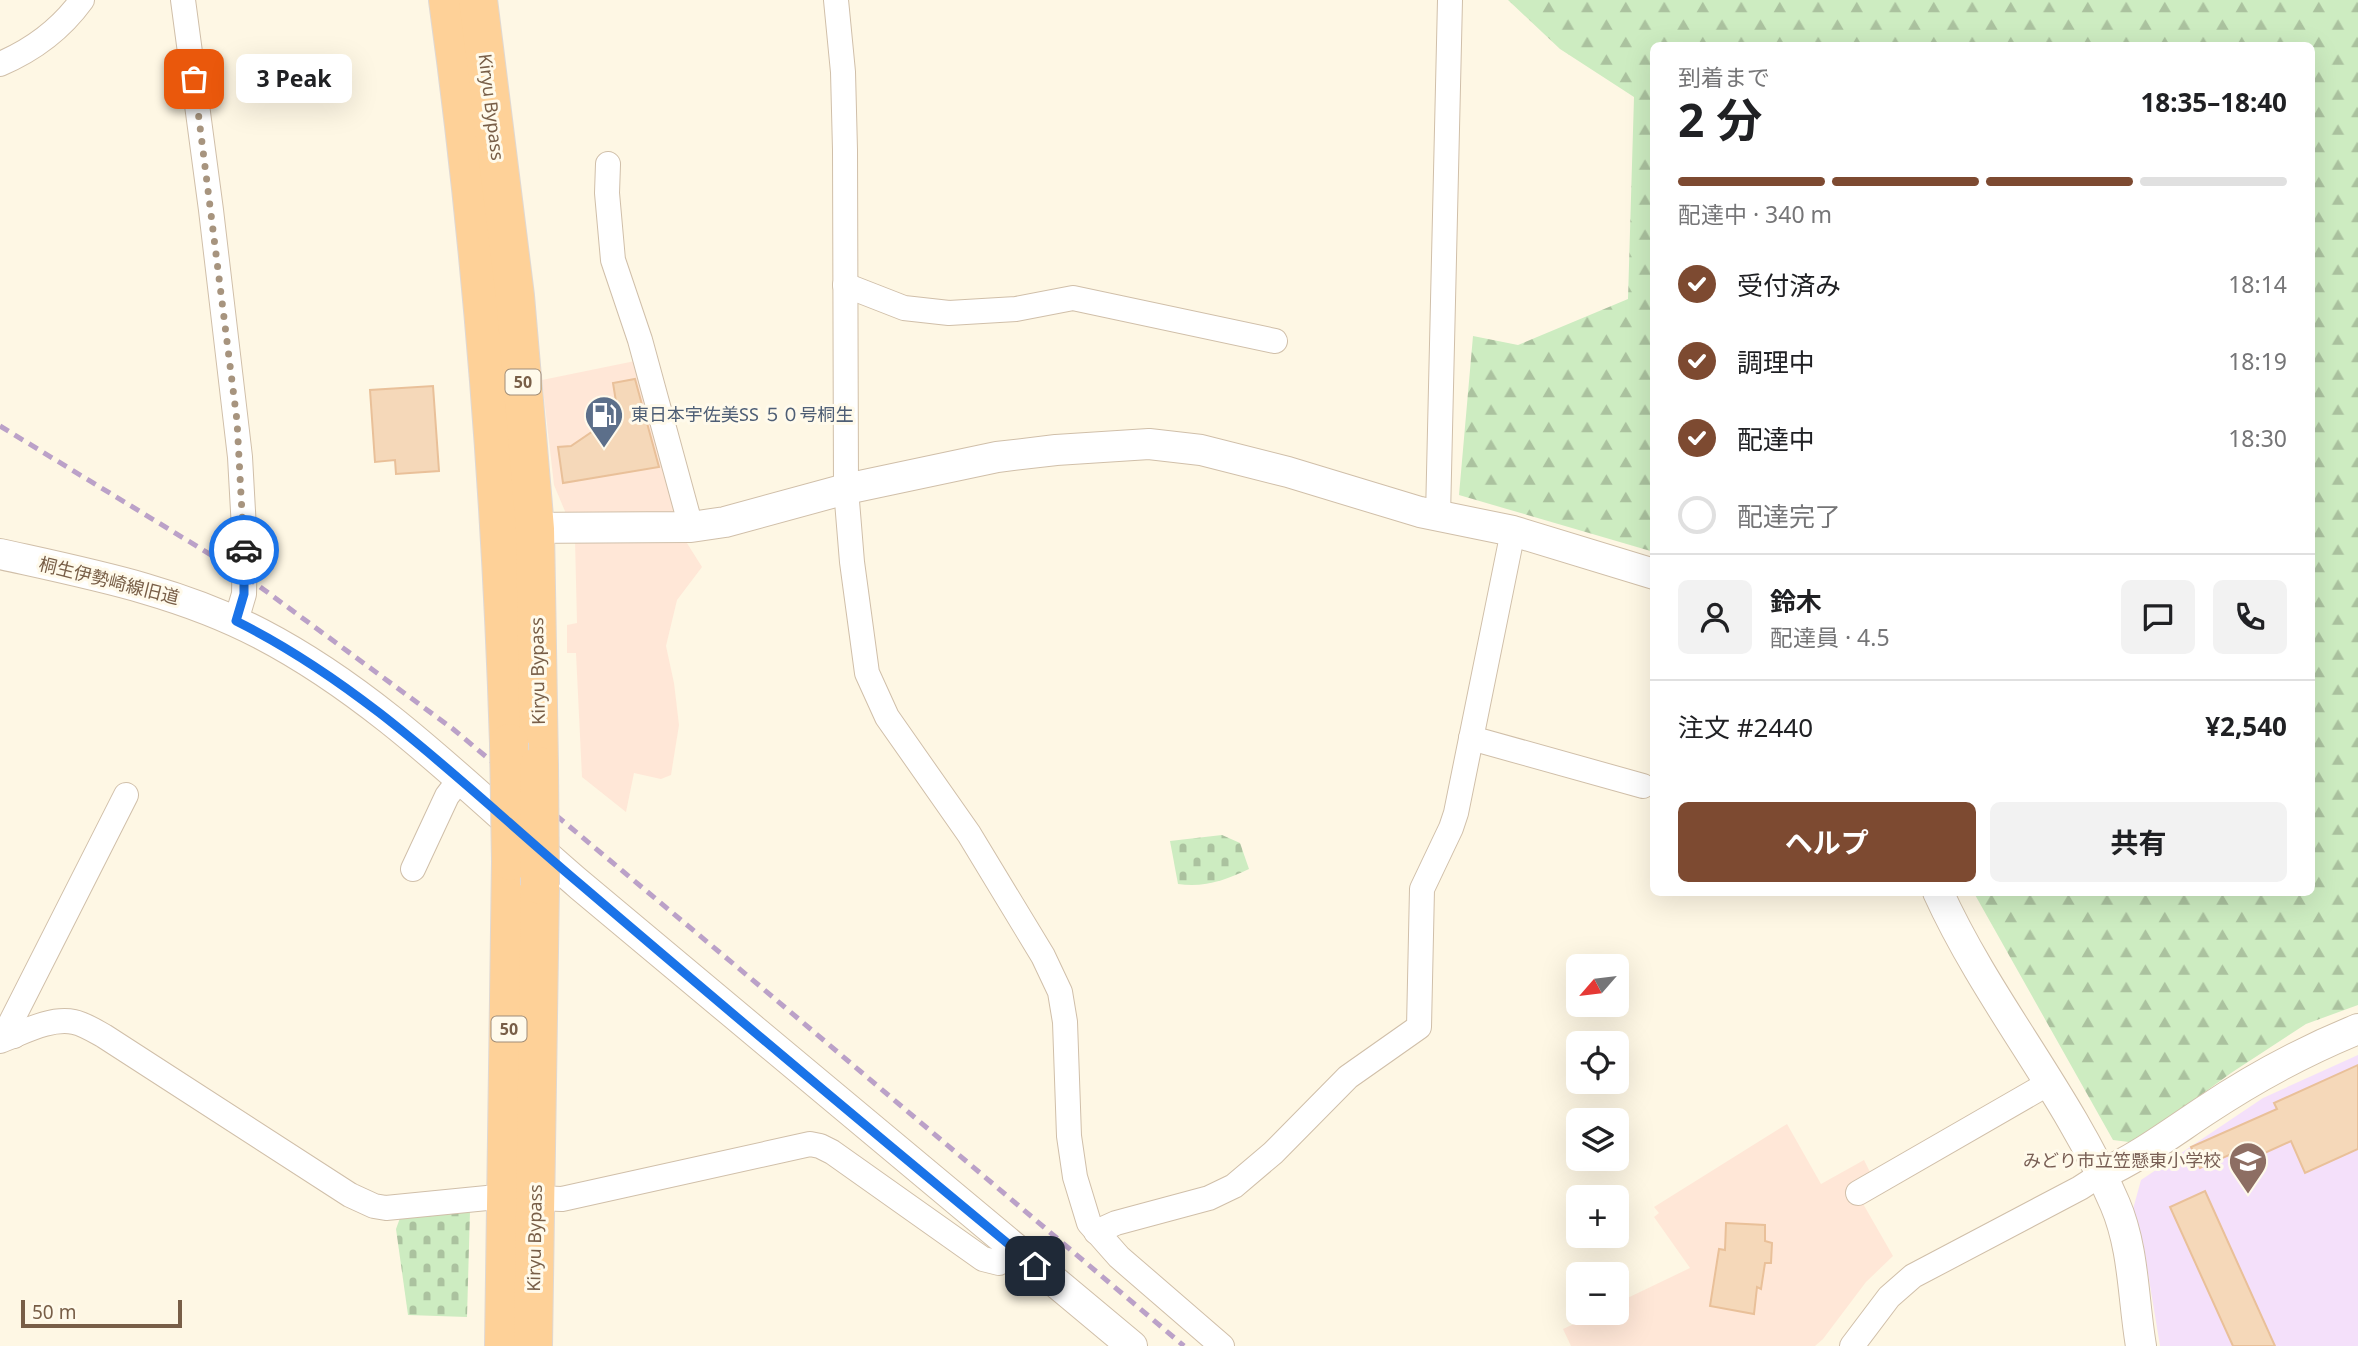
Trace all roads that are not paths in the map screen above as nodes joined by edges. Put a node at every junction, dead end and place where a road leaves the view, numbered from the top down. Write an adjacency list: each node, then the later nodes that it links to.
1 (82, 0): 7 (street)
2 (183, 0): 18 (street)
3 (448, 0): 14 (highway, Kiryu Bypass / 50)
4 (478, 0): 14 (highway, Kiryu Bypass / 50)
5 (835, 0): 9 (street)
6 (1450, 0): 12 (street)
7 (0, 64)
8 (608, 164): 13 (street)
9 (845, 285): 10 (street); 11 (street)
10 (1275, 341)
11 (846, 489): 12 (street); 13 (street); 31 (street)
12 (1438, 516): 15 (street)
13 (691, 527): 14 (street)
14 (518, 528): 30 (highway, Kiryu Bypass / 50, bridge); 30 (highway, Kiryu Bypass / 50, bridge)
15 (1513, 531): 17 (street); 19 (street)
16 (0, 554): 18 (street, 桐生伊勢崎線旧道)
17 (1650, 573)
18 (236, 621): 20 (street, 桐生伊勢崎線旧道)
19 (1471, 738): 21 (street); 31 (street)
20 (460, 779): 23 (street); 32 (street, 桐生伊勢崎線旧道)
21 (1643, 786)
22 (126, 795): 26 (street)
23 (413, 869)
24 (1940, 896): 27 (street)
25 (2358, 1029): 28 (street)
26 (7, 1038): 30 (street)
27 (2049, 1083): 28 (street); 29 (street)
28 (2100, 1175): 39 (street); 40 (street)
29 (1858, 1193)
30 (521, 1197): 32 (street); 33 (highway, 50); 34 (highway, Kiryu Bypass / 50); 35 (highway, Kiryu Bypass / 50); 36 (highway, 50)
31 (1096, 1232): 38 (street)
32 (1017, 1251): 37 (street, 桐生伊勢崎線旧道)
33 (486, 1346)
34 (503, 1346)
35 (533, 1346)
36 (551, 1346)
37 (1132, 1346)
38 (1222, 1346)
39 (1852, 1346)
40 (2141, 1346)

